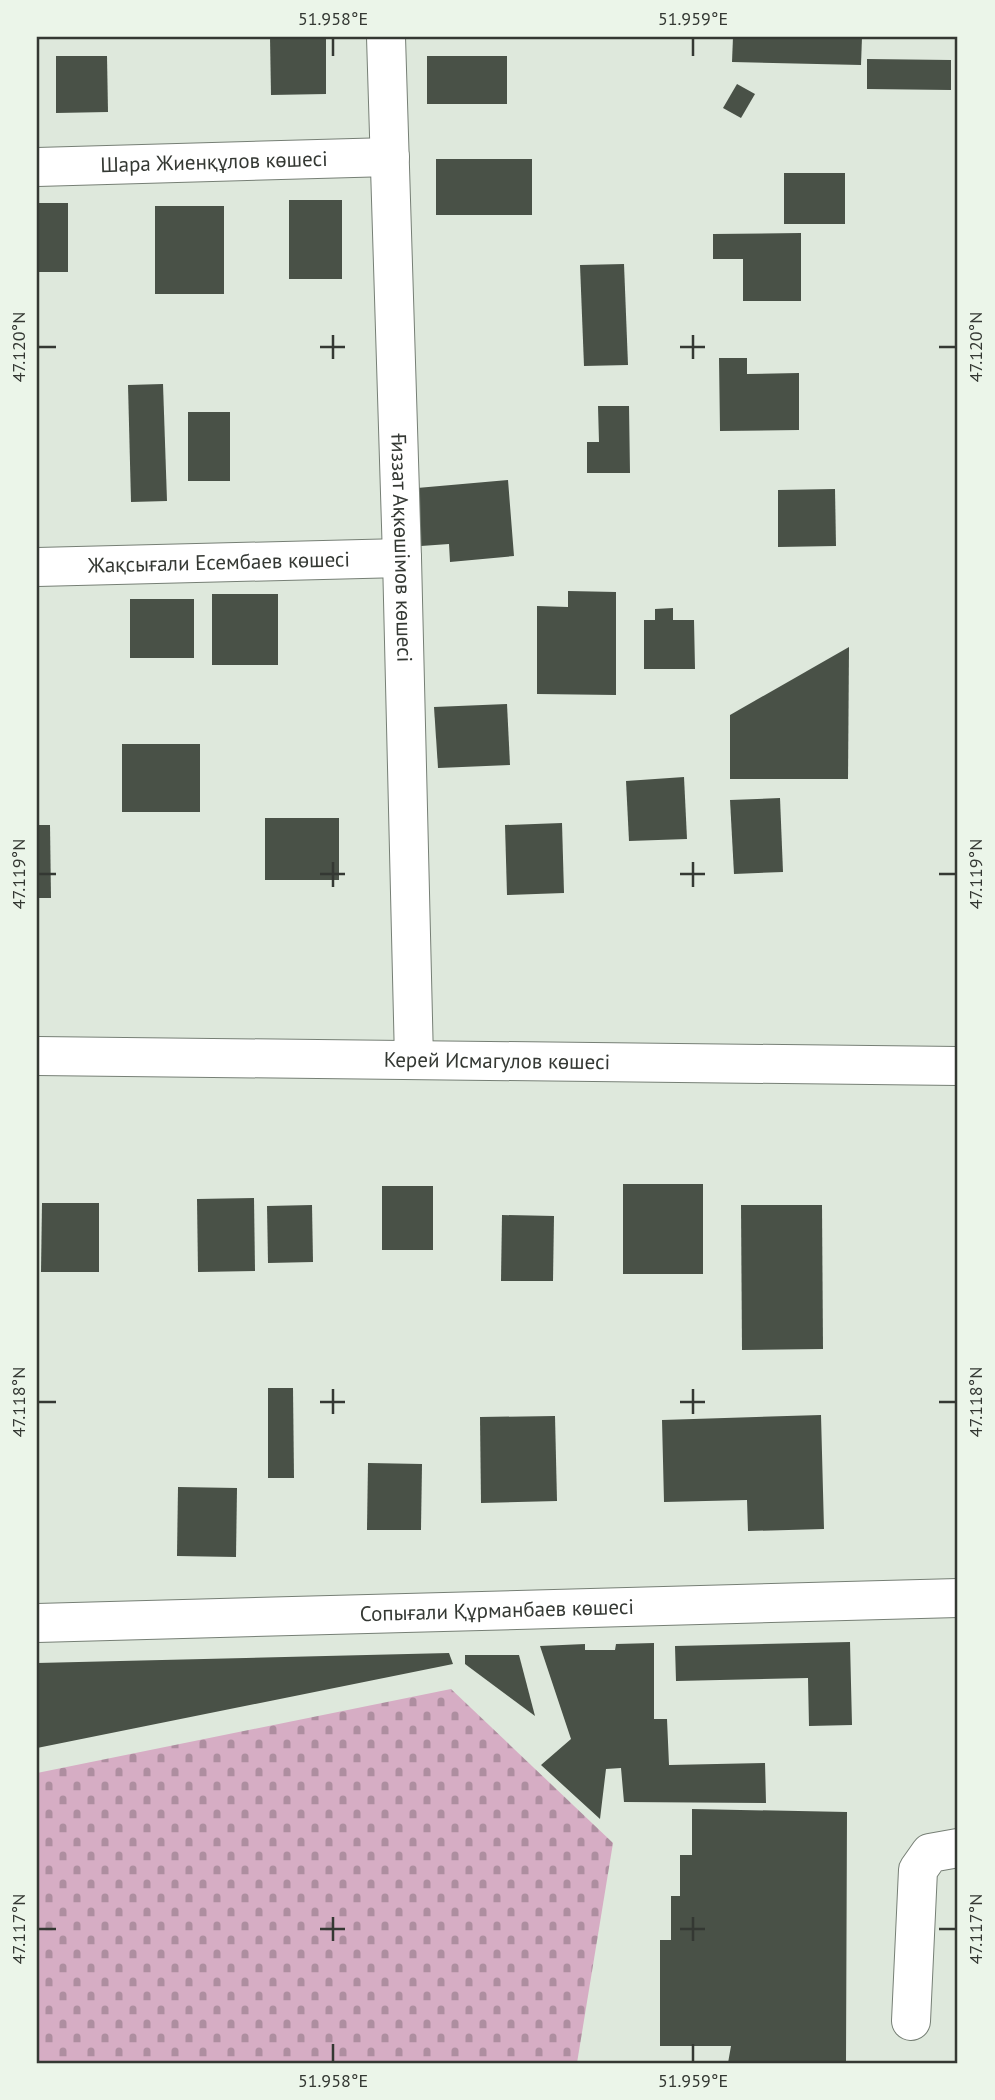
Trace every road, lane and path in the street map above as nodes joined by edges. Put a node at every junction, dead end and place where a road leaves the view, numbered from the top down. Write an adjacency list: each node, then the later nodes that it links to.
1 (386, 37): 2 (street, Ғиззат Ақкөшімов көшесi)
2 (390, 157): 3 (street, Шара Жиенқұлов көшесі); 4 (street, Ғиззат Ақкөшімов көшесi)
3 (37, 167)
4 (402, 558): 5 (street, Жақсығали Есембаев көшесi); 7 (street, Ғиззат Ақкөшімов көшесi)
5 (37, 567)
6 (37, 1056): 7 (street, Керей Исмагулов көшесі)
7 (414, 1060): 8 (street, Керей Исмагулов көшесі)
8 (958, 1066)
9 (958, 1598): 10 (street, Сопығали Құрманбаев көшесі)
10 (37, 1623)
11 (958, 1848): 12 (street)
12 (911, 2021)

